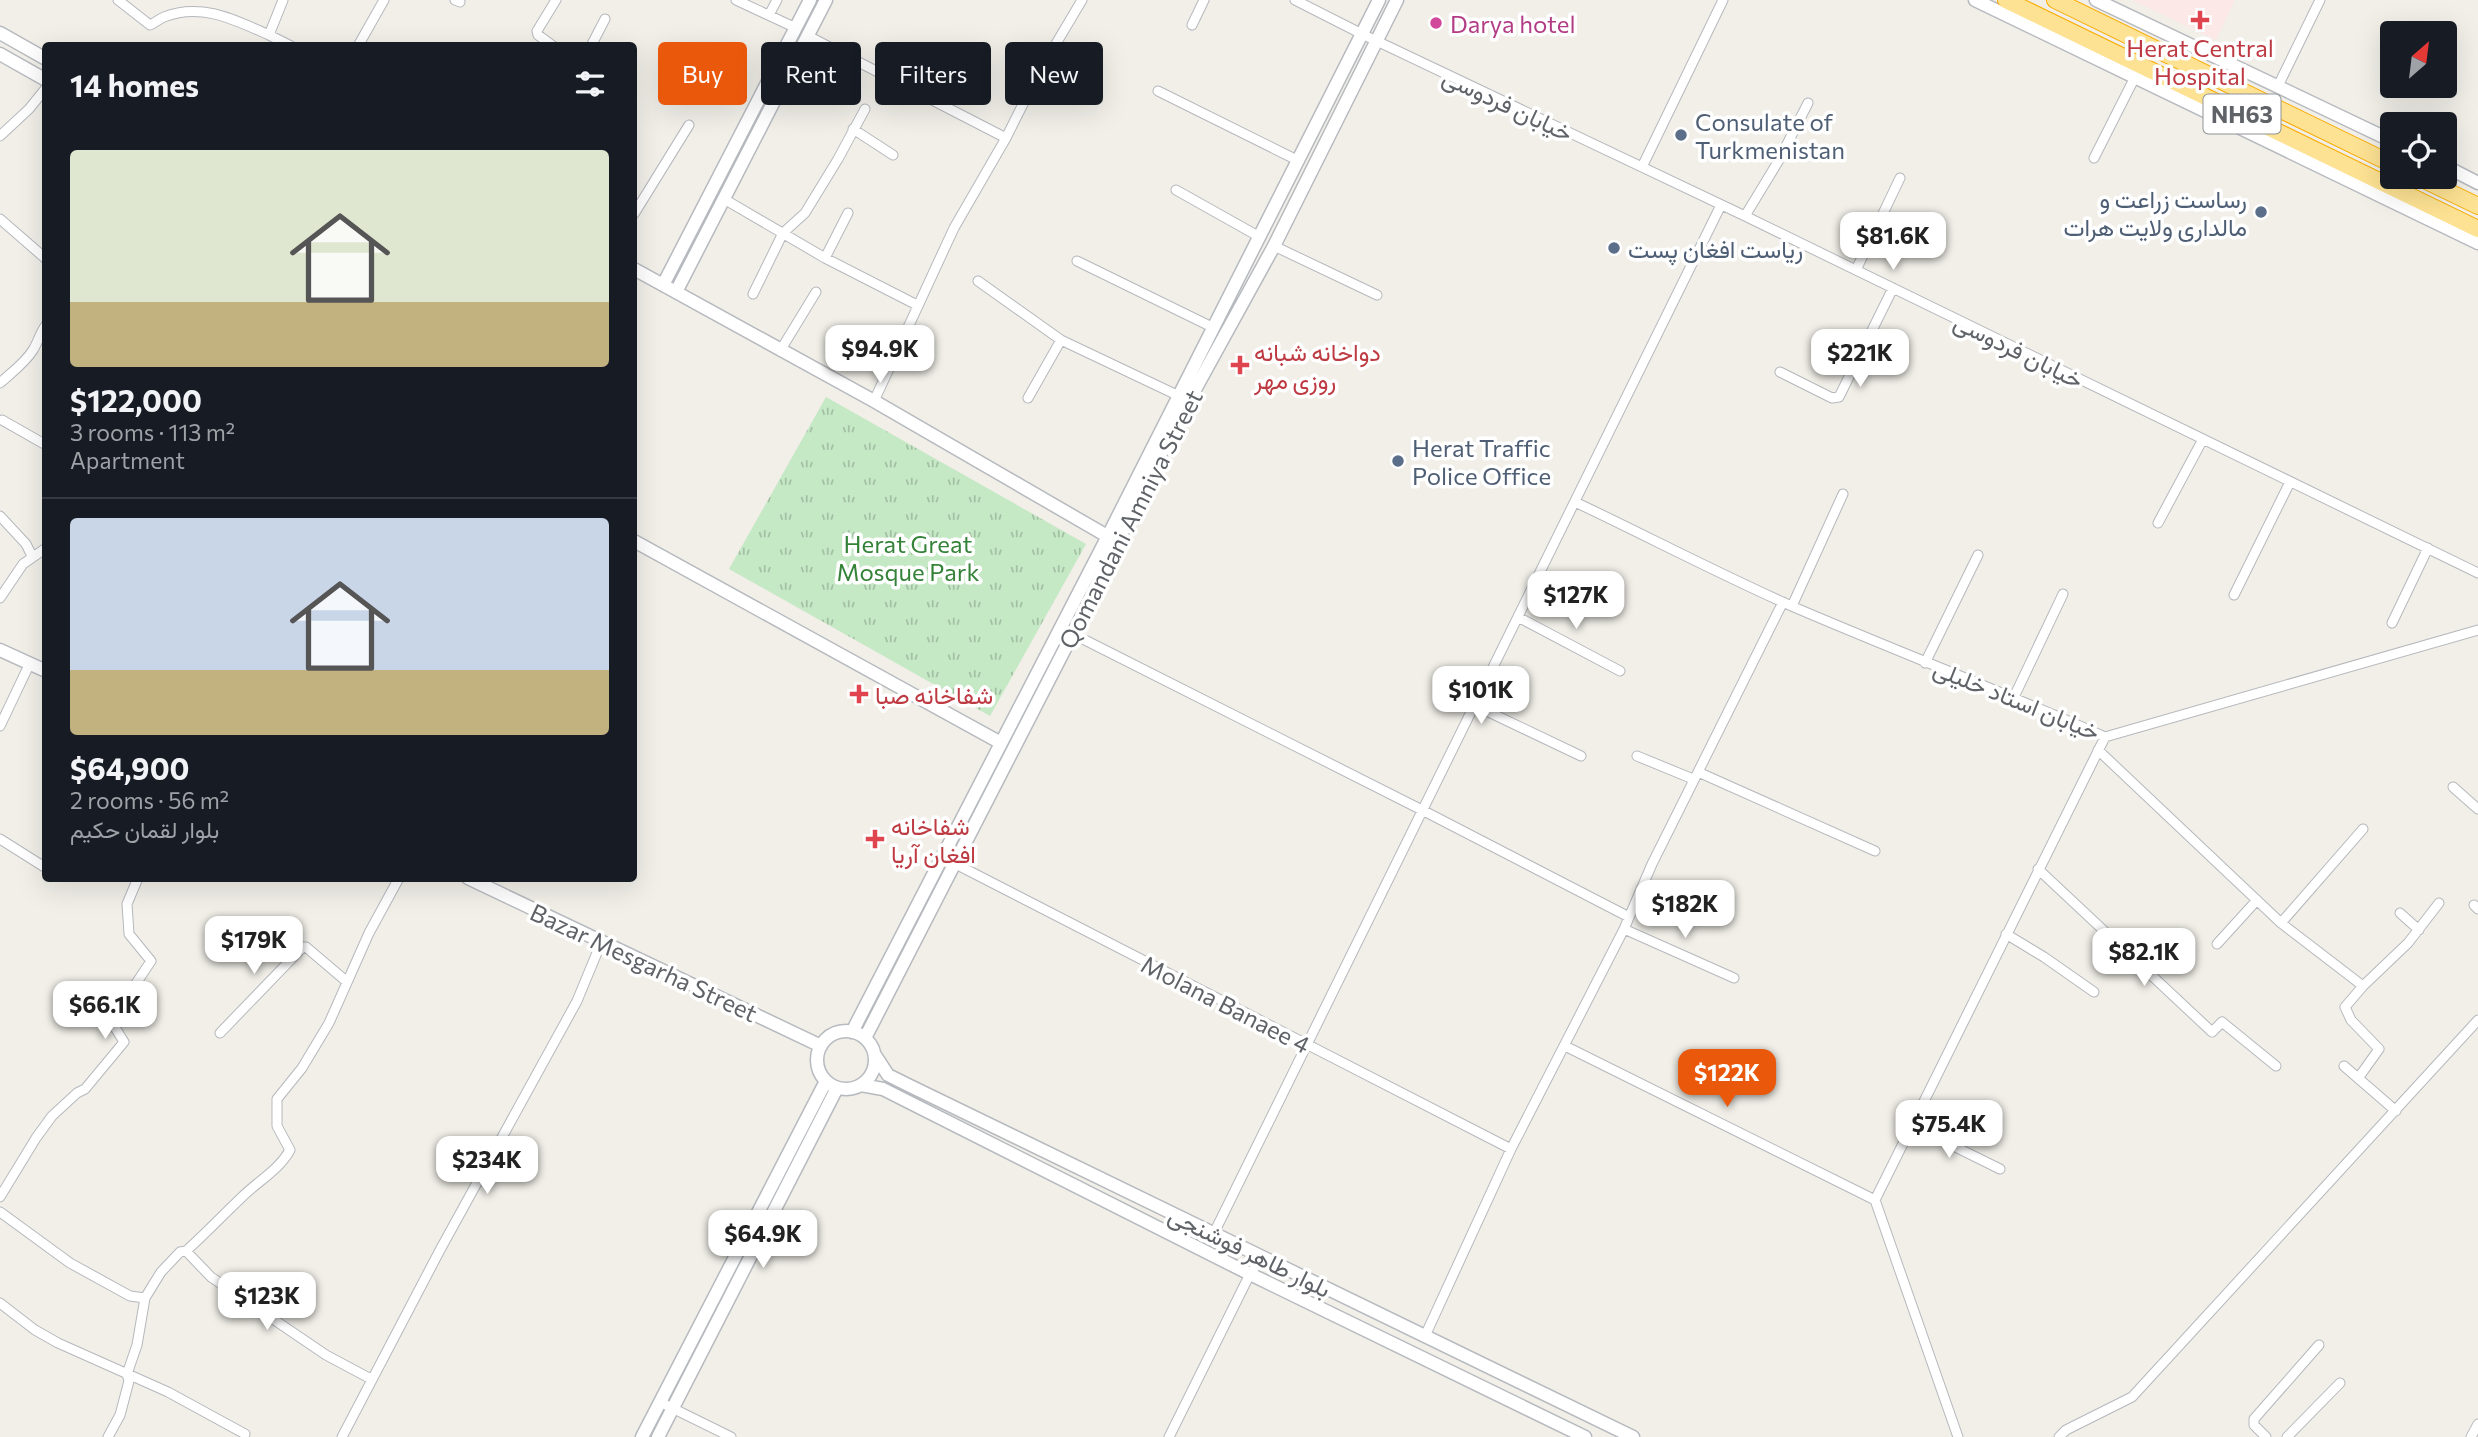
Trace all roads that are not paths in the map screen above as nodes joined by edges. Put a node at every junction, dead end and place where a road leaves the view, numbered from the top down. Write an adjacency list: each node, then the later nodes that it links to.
1 (118, 0): 26 (street)
2 (283, 0): 26 (street)
3 (384, 0): 30 (street)
4 (556, 0): 31 (street)
5 (736, 0): 20 (street)
6 (777, 0): 20 (street)
7 (810, 0): 23 (street)
8 (826, 0): 27 (street)
9 (1082, 0): 46 (street)
10 (1204, 0): 22 (street)
11 (1295, 0): 25 (street, خیابان فردوسی)
12 (1379, 0): 25 (street, Qomandani Amniya Street)
13 (1397, 0): 28 (street, Qomandani Amniya Street)
14 (1723, 0): 51 (street)
15 (1975, 0): 36 (street)
16 (2006, 0): 64 (highway, NH63)
17 (2055, 0): 49 (highway, NH63)
18 (2096, 0): 37 (street)
19 (2320, 0): 37 (street)
20 (769, 15): 23 (street)
21 (605, 19): 32 (street)
22 (1192, 25)
23 (796, 28): 75 (street)
24 (0, 33): 34 (street)
25 (1362, 34): 28 (street, خیابان فردوسی); 50 (street, Qomandani Amniya Street)
26 (269, 35): 29 (street)
27 (808, 36): 46 (street); 57 (street)
28 (1377, 41): 51 (street, خیابان فردوسی); 68 (street, Qomandani Amniya Street)
29 (283, 42)
30 (360, 42)
31 (547, 42)
32 (593, 42)
33 (0, 54): 35 (street)
34 (42, 57)
35 (42, 77)
36 (2135, 77): 48 (street); 67 (street)
37 (2278, 86): 44 (street)
38 (1158, 91): 50 (street)
39 (42, 93): 45 (street)
40 (1808, 103): 62 (street)
41 (865, 109): 43 (street)
42 (689, 125): 60 (street)
43 (853, 130): 47 (street); 65 (street)
44 (2380, 135)
45 (0, 136)
46 (1006, 138): 81 (street)
47 (893, 155)
48 (2094, 158)
49 (2380, 158)
50 (1299, 161): 66 (street, Qomandani Amniya Street)
51 (1642, 167): 58 (street, خیابان فردوسی)
52 (2457, 172): 54 (street)
53 (1900, 178): 73 (street)
54 (2478, 183)
55 (2443, 189): 59 (highway)
56 (1177, 190): 66 (street)
57 (724, 199): 65 (street); 77 (street)
58 (1721, 205): 62 (street, خیابان فردوسی); 96 (street)
59 (2478, 206)
60 (637, 209)
61 (848, 214): 70 (street)
62 (1745, 216): 73 (street, خیابان فردوسی)
63 (0, 219): 69 (street)
64 (2478, 229)
65 (783, 233): 70 (street); 79 (street)
66 (1258, 236): 82 (street, Qomandani Amniya Street)
67 (2478, 243)
68 (1274, 246): 80 (street); 99 (street, Qomandani Amniya Street)
69 (42, 256)
70 (825, 258): 81 (street)
71 (1077, 261): 82 (street)
72 (637, 271): 75 (street)
73 (1856, 271): 76 (street, خیابان فردوسی)
74 (978, 281): 84 (street)
75 (663, 285): 77 (street)
76 (1893, 289): 86 (street); 92 (street, خیابان فردوسی)
77 (676, 292): 85 (street)
78 (816, 292): 85 (street)
79 (753, 294)
80 (1377, 295)
81 (917, 306): 90 (street)
82 (1214, 328): 88 (street, Qomandani Amniya Street)
83 (42, 332): 87 (street)
84 (1061, 340): 88 (street); 89 (street)
85 (780, 351): 90 (street)
86 (1780, 372)
87 (0, 383)
88 (1179, 396): 99 (street, Qomandani Amniya Street)
89 (1028, 398)
90 (873, 401): 99 (street)
91 (1, 419): 93 (street)
92 (2203, 439): 94 (street, خیابان فردوسی); 98 (street)
93 (42, 443)
94 (2290, 482): 101 (street, خیابان فردوسی); 107 (street)
95 (1843, 494): 109 (street)
96 (1576, 502): 109 (street, خیابان استاد خلیلی); 110 (street)
97 (0, 516): 104 (street)
98 (2158, 523)
99 (1113, 539): 112 (street, Qomandani Amniya Street); 114 (street, Qomandani Amniya Street)
100 (637, 543): 124 (street)
101 (2428, 548): 105 (street, خیابان فردوسی); 111 (street)
102 (42, 550): 104 (street)
103 (1978, 555): 117 (street)
104 (32, 556): 108 (street)
105 (2478, 573)
106 (2063, 594): 120 (street)
107 (2234, 594)
108 (0, 598)
109 (1788, 604): 117 (street, خیابان استاد خلیلی); 128 (street)
110 (1518, 617): 119 (street); 121 (street)
111 (2392, 623)
112 (1060, 626): 114 (street); 124 (street, Qomandani Amniya Street)
113 (2478, 630): 123 (street, خیابان استاد خلیلی)
114 (1072, 635): 131 (street); 136 (street, Qomandani Amniya Street)
115 (0, 650): 116 (street)
116 (30, 663): 118 (street); 122 (street)
117 (1925, 663): 120 (street, خیابان استاد خلیلی)
118 (42, 669)
119 (1620, 671)
120 (2014, 697): 123 (street, خیابان استاد خلیلی)
121 (1474, 705): 126 (street); 131 (street)
122 (0, 726)
123 (2105, 737): 125 (street)
124 (1001, 743): 135 (street, Qomandani Amniya Street)
125 (2098, 750): 138 (street); 142 (street)
126 (1581, 756)
127 (1637, 756): 128 (street)
128 (1696, 776): 134 (street); 145 (street)
129 (2453, 786): 130 (street)
130 (2478, 809)
131 (1422, 810): 145 (street); 160 (street)
132 (2363, 830): 146 (street)
133 (0, 839): 137 (street)
134 (1875, 851)
135 (942, 858): 136 (street, Molana Banaee 4); 157 (street, Qomandani Amniya Street)
136 (954, 864): 159 (street, Qomandani Amniya Street); 160 (street, Molana Banaee 4)
137 (42, 865)
138 (2038, 869): 149 (street); 164 (street)
139 (136, 882): 173 (street)
140 (397, 882): 153 (street)
141 (476, 882): 150 (street, Bazar Mesgarha Street)
142 (2257, 900): 146 (street); 151 (street)
143 (2440, 903): 148 (street)
144 (2400, 913): 148 (street)
145 (1629, 917): 147 (street)
146 (2281, 923): 154 (street)
147 (1624, 929): 152 (street); 162 (street)
148 (2419, 930): 154 (street)
149 (2006, 934): 155 (street); 170 (street)
150 (601, 943): 161 (street, Bazar Mesgarha Street); 185 (street)
151 (2217, 944)
152 (1734, 978)
153 (346, 981): 158 (street); 177 (street)
154 (2363, 986): 166 (street)
155 (2094, 992)
156 (2478, 1020): 169 (street)
157 (852, 1032): 159 (street); 161 (street)
158 (220, 1033)
159 (865, 1038): 163 (street)
160 (1305, 1045): 171 (street, Molana Banaee 4); 176 (street)
161 (821, 1046): 167 (street)
162 (1565, 1046): 171 (street); 174 (street)
163 (875, 1055): 168 (street); 176 (street, بلوار طاهر فوشنجی)
164 (2276, 1066)
165 (2344, 1066): 166 (street)
166 (2359, 1077): 169 (street)
167 (832, 1084): 168 (street); 187 (street); 188 (street)
168 (861, 1085): 179 (street, بلوار طاهر فوشنجی)
169 (2396, 1111): 201 (street)
170 (1911, 1125): 172 (street); 174 (street)
171 (1511, 1149): 182 (street)
172 (2000, 1169)
173 (0, 1197)
174 (1875, 1200): 200 (street)
175 (0, 1212): 180 (street)
176 (1214, 1233): 178 (street, بلوار طاهر فوشنجی)
177 (186, 1251): 180 (street); 185 (street)
178 (1262, 1257): 179 (street); 182 (street, بلوار طاهر فوشنجی)
179 (1250, 1274): 192 (street, بلوار طاهر فوشنجی); 198 (street)
180 (145, 1298): 184 (street)
181 (0, 1303): 184 (street)
182 (1425, 1336): 189 (street, بلوار طاهر فوشنجی)
183 (2319, 1345): 202 (street)
184 (127, 1374): 191 (street); 193 (street)
185 (372, 1379): 194 (street)
186 (2340, 1383): 203 (street)
187 (660, 1402): 188 (street); 195 (street)
188 (673, 1409): 196 (street); 197 (street)
189 (1583, 1413): 192 (street); 199 (street, بلوار طاهر فوشنجی)
190 (2478, 1424): 204 (street)
191 (245, 1434)
192 (1578, 1435)
193 (108, 1437)
194 (342, 1437)
195 (642, 1437)
196 (658, 1437)
197 (731, 1437)
198 (1169, 1437)
199 (1633, 1437)
200 (1958, 1437)
201 (2059, 1437)
202 (2266, 1437)
203 (2287, 1437)
204 (2471, 1437)

